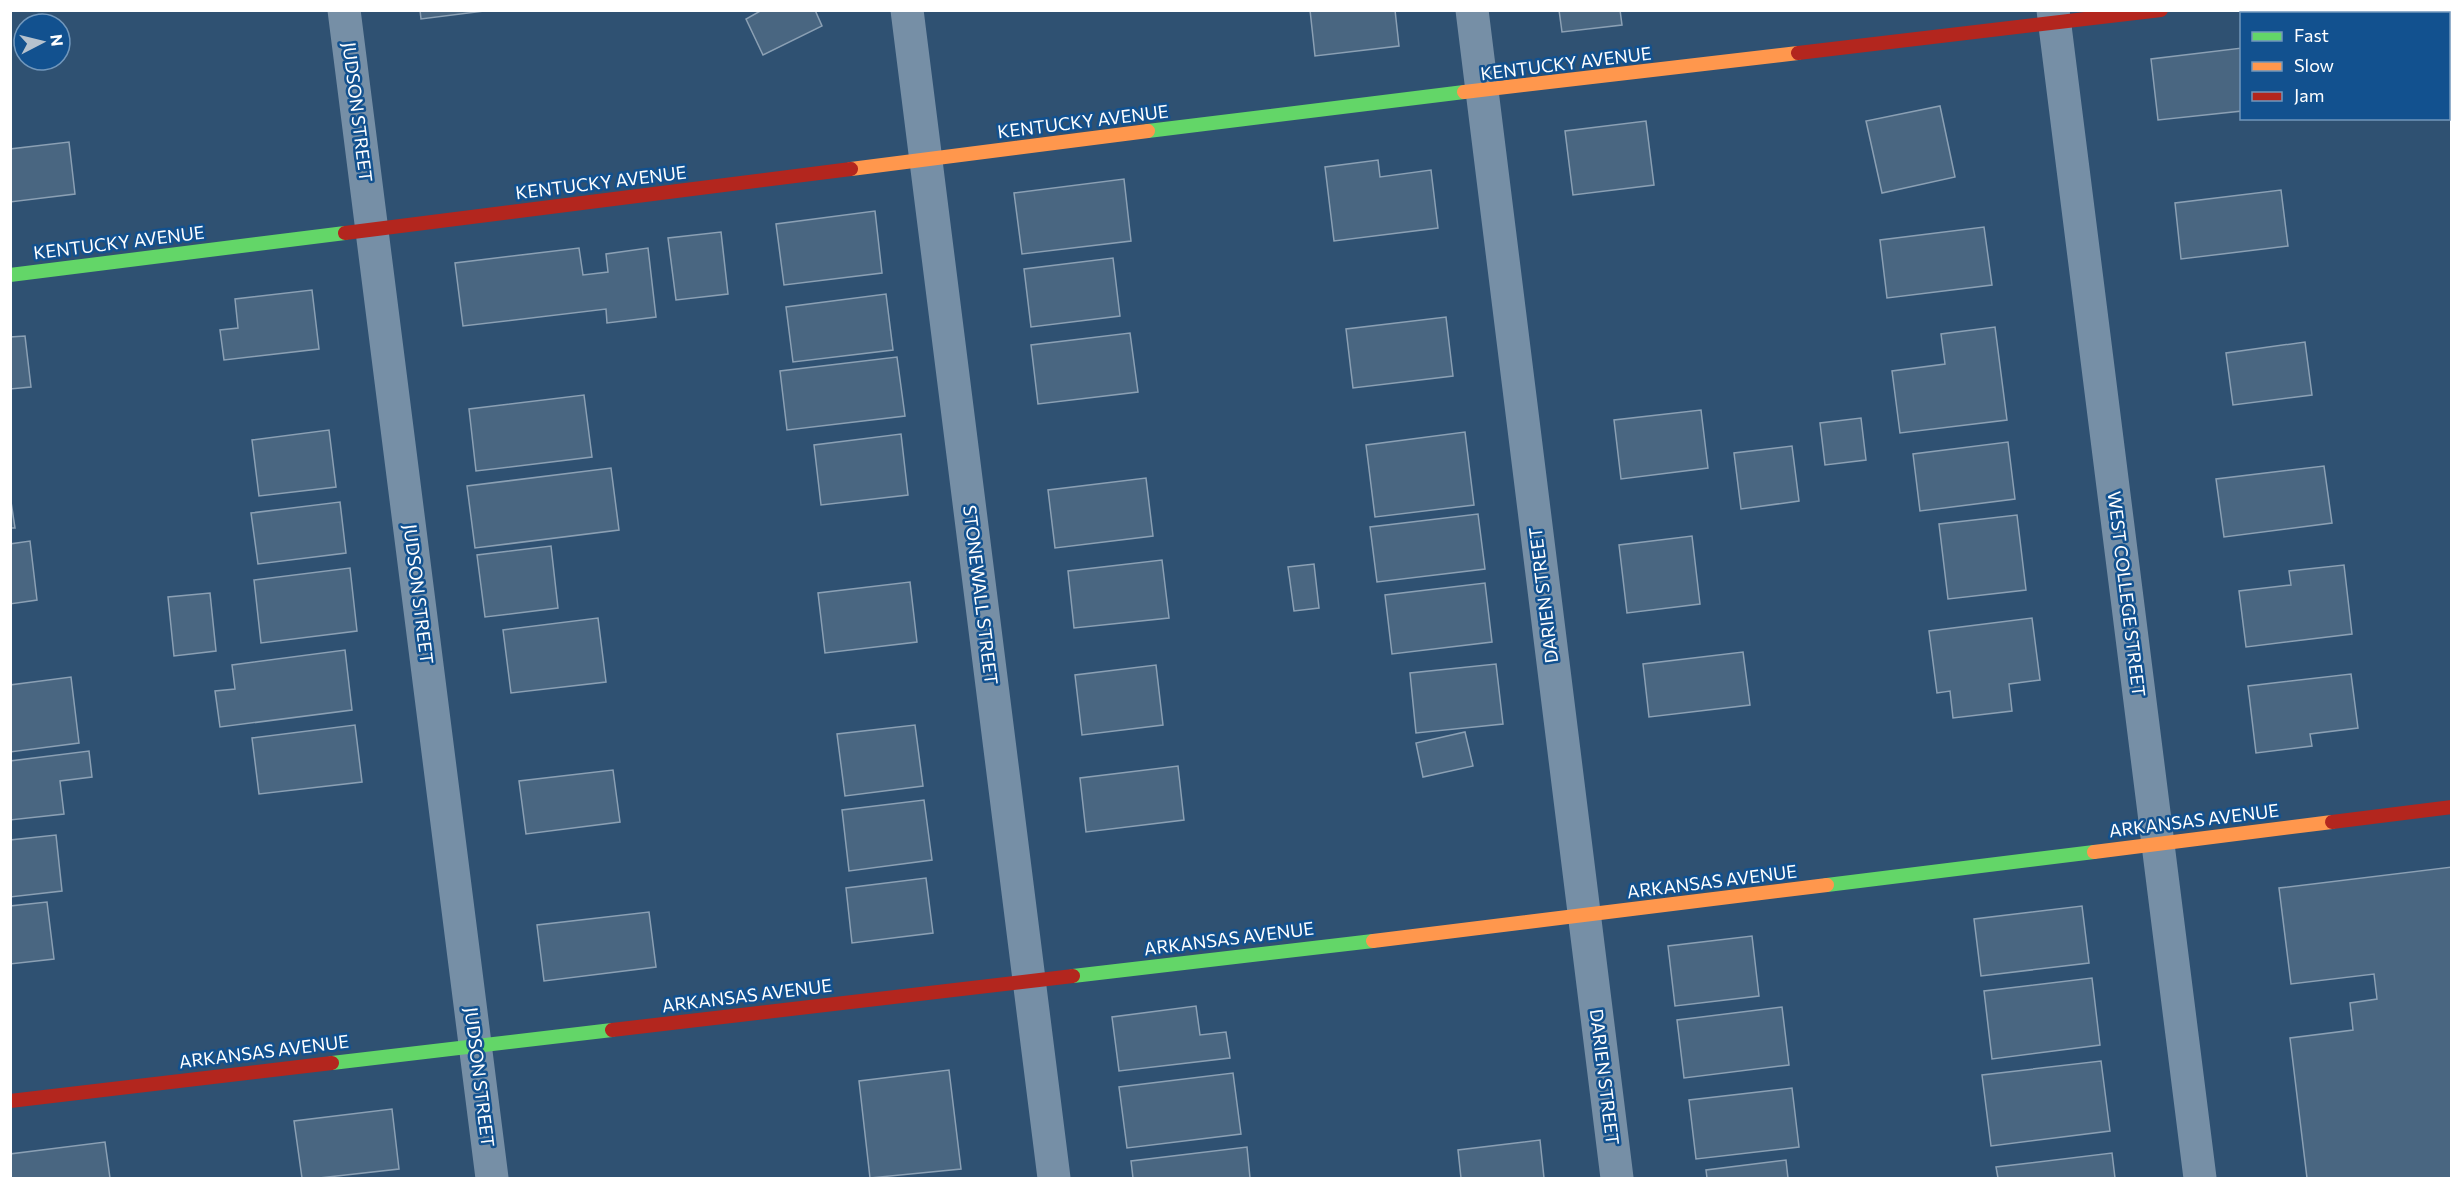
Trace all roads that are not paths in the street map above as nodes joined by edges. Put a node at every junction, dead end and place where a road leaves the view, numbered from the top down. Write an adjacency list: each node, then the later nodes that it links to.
1 (344, 10): 8 (street, JUDSON STREET)
2 (907, 10): 7 (street, STONEWALL STREET)
3 (1472, 10): 6 (street, DARIEN STREET)
4 (2161, 10): 5 (street, KENTUCKY AVENUE)
5 (2053, 17): 6 (street, KENTUCKY AVENUE); 11 (street, WEST COLLEGE STREET)
6 (1482, 92): 7 (street, KENTUCKY AVENUE); 12 (street, DARIEN STREET)
7 (925, 160): 8 (street, KENTUCKY AVENUE); 13 (street, STONEWALL STREET)
8 (371, 230): 9 (street, KENTUCKY AVENUE); 14 (street, JUDSON STREET)
9 (10, 275)
10 (2451, 807): 11 (street, ARKANSAS AVENUE)
11 (2158, 843): 12 (street, ARKANSAS AVENUE); 19 (street, WEST COLLEGE STREET)
12 (1583, 916): 13 (street, ARKANSAS AVENUE); 18 (street, DARIEN STREET)
13 (1029, 981): 14 (street, ARKANSAS AVENUE); 17 (street, STONEWALL STREET)
14 (476, 1045): 15 (street, ARKANSAS AVENUE); 16 (street, JUDSON STREET)
15 (10, 1101)
16 (492, 1179)
17 (1054, 1179)
18 (1617, 1179)
19 (2200, 1179)

